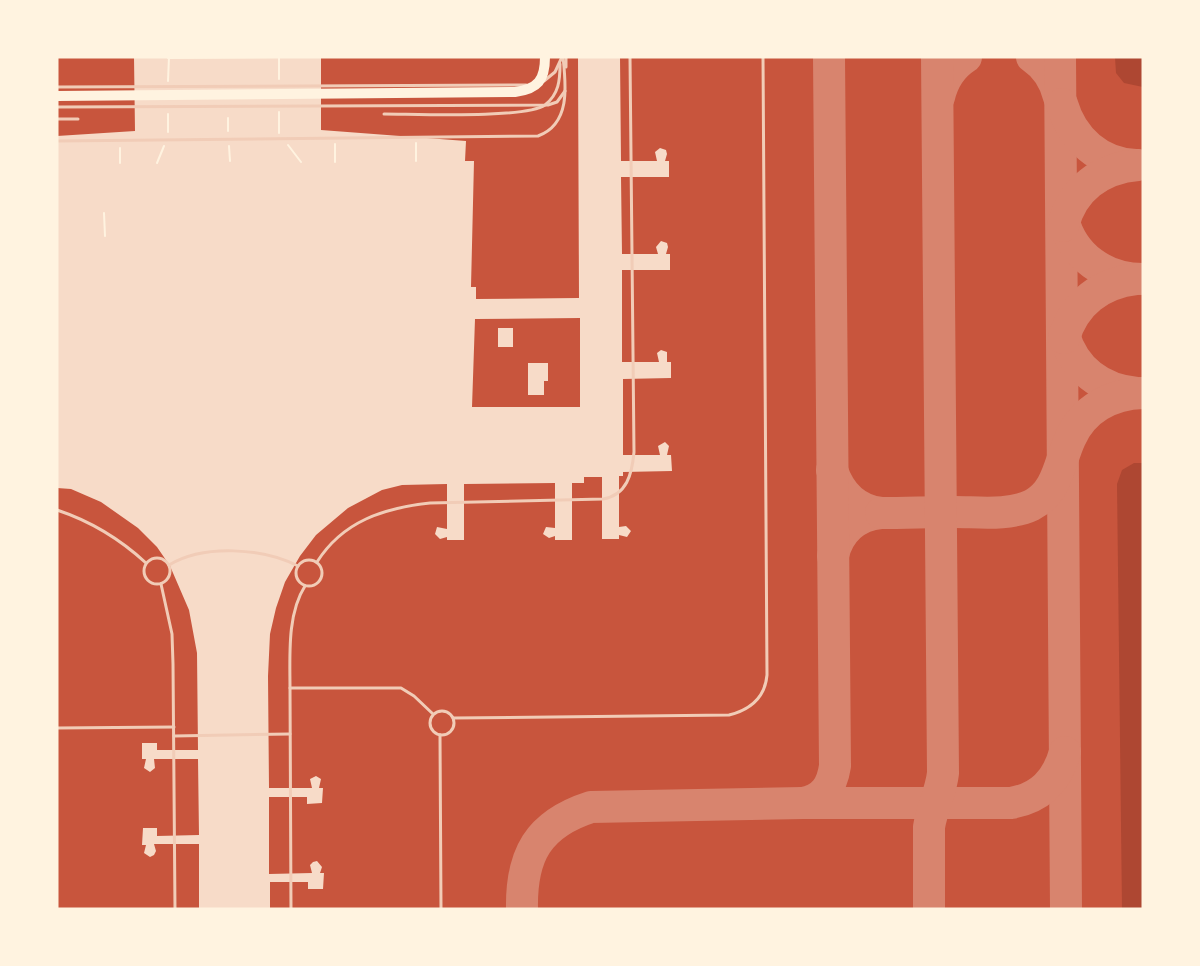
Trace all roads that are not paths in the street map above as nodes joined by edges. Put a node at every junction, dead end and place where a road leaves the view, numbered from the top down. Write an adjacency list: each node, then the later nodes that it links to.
1 (545, 57): 6 (main road)
2 (563, 57): 5 (lane); 7 (lane); 8 (lane); 11 (lane)
3 (630, 57): 13 (lane)
4 (763, 57): 21 (lane)
5 (57, 87)
6 (57, 96)
7 (57, 107)
8 (384, 114)
9 (57, 119): 10 (lane)
10 (78, 119)
11 (57, 141)
12 (57, 510): 14 (lane)
13 (317, 562): 16 (lane); 18 (lane)
14 (146, 563): 15 (lane); 17 (lane)
15 (169, 565): 16 (lane); 17 (lane)
16 (298, 566): 18 (lane)
17 (161, 584): 22 (lane)
18 (305, 586): 19 (lane)
19 (290, 688): 20 (lane); 24 (lane)
20 (433, 714): 21 (lane); 25 (lane)
21 (453, 718): 25 (lane)
22 (174, 727): 23 (lane); 26 (lane)
23 (57, 728)
24 (290, 734): 26 (lane); 28 (lane)
25 (440, 735): 29 (lane)
26 (174, 736): 27 (lane)
27 (175, 909)
28 (291, 909)
29 (441, 909)

